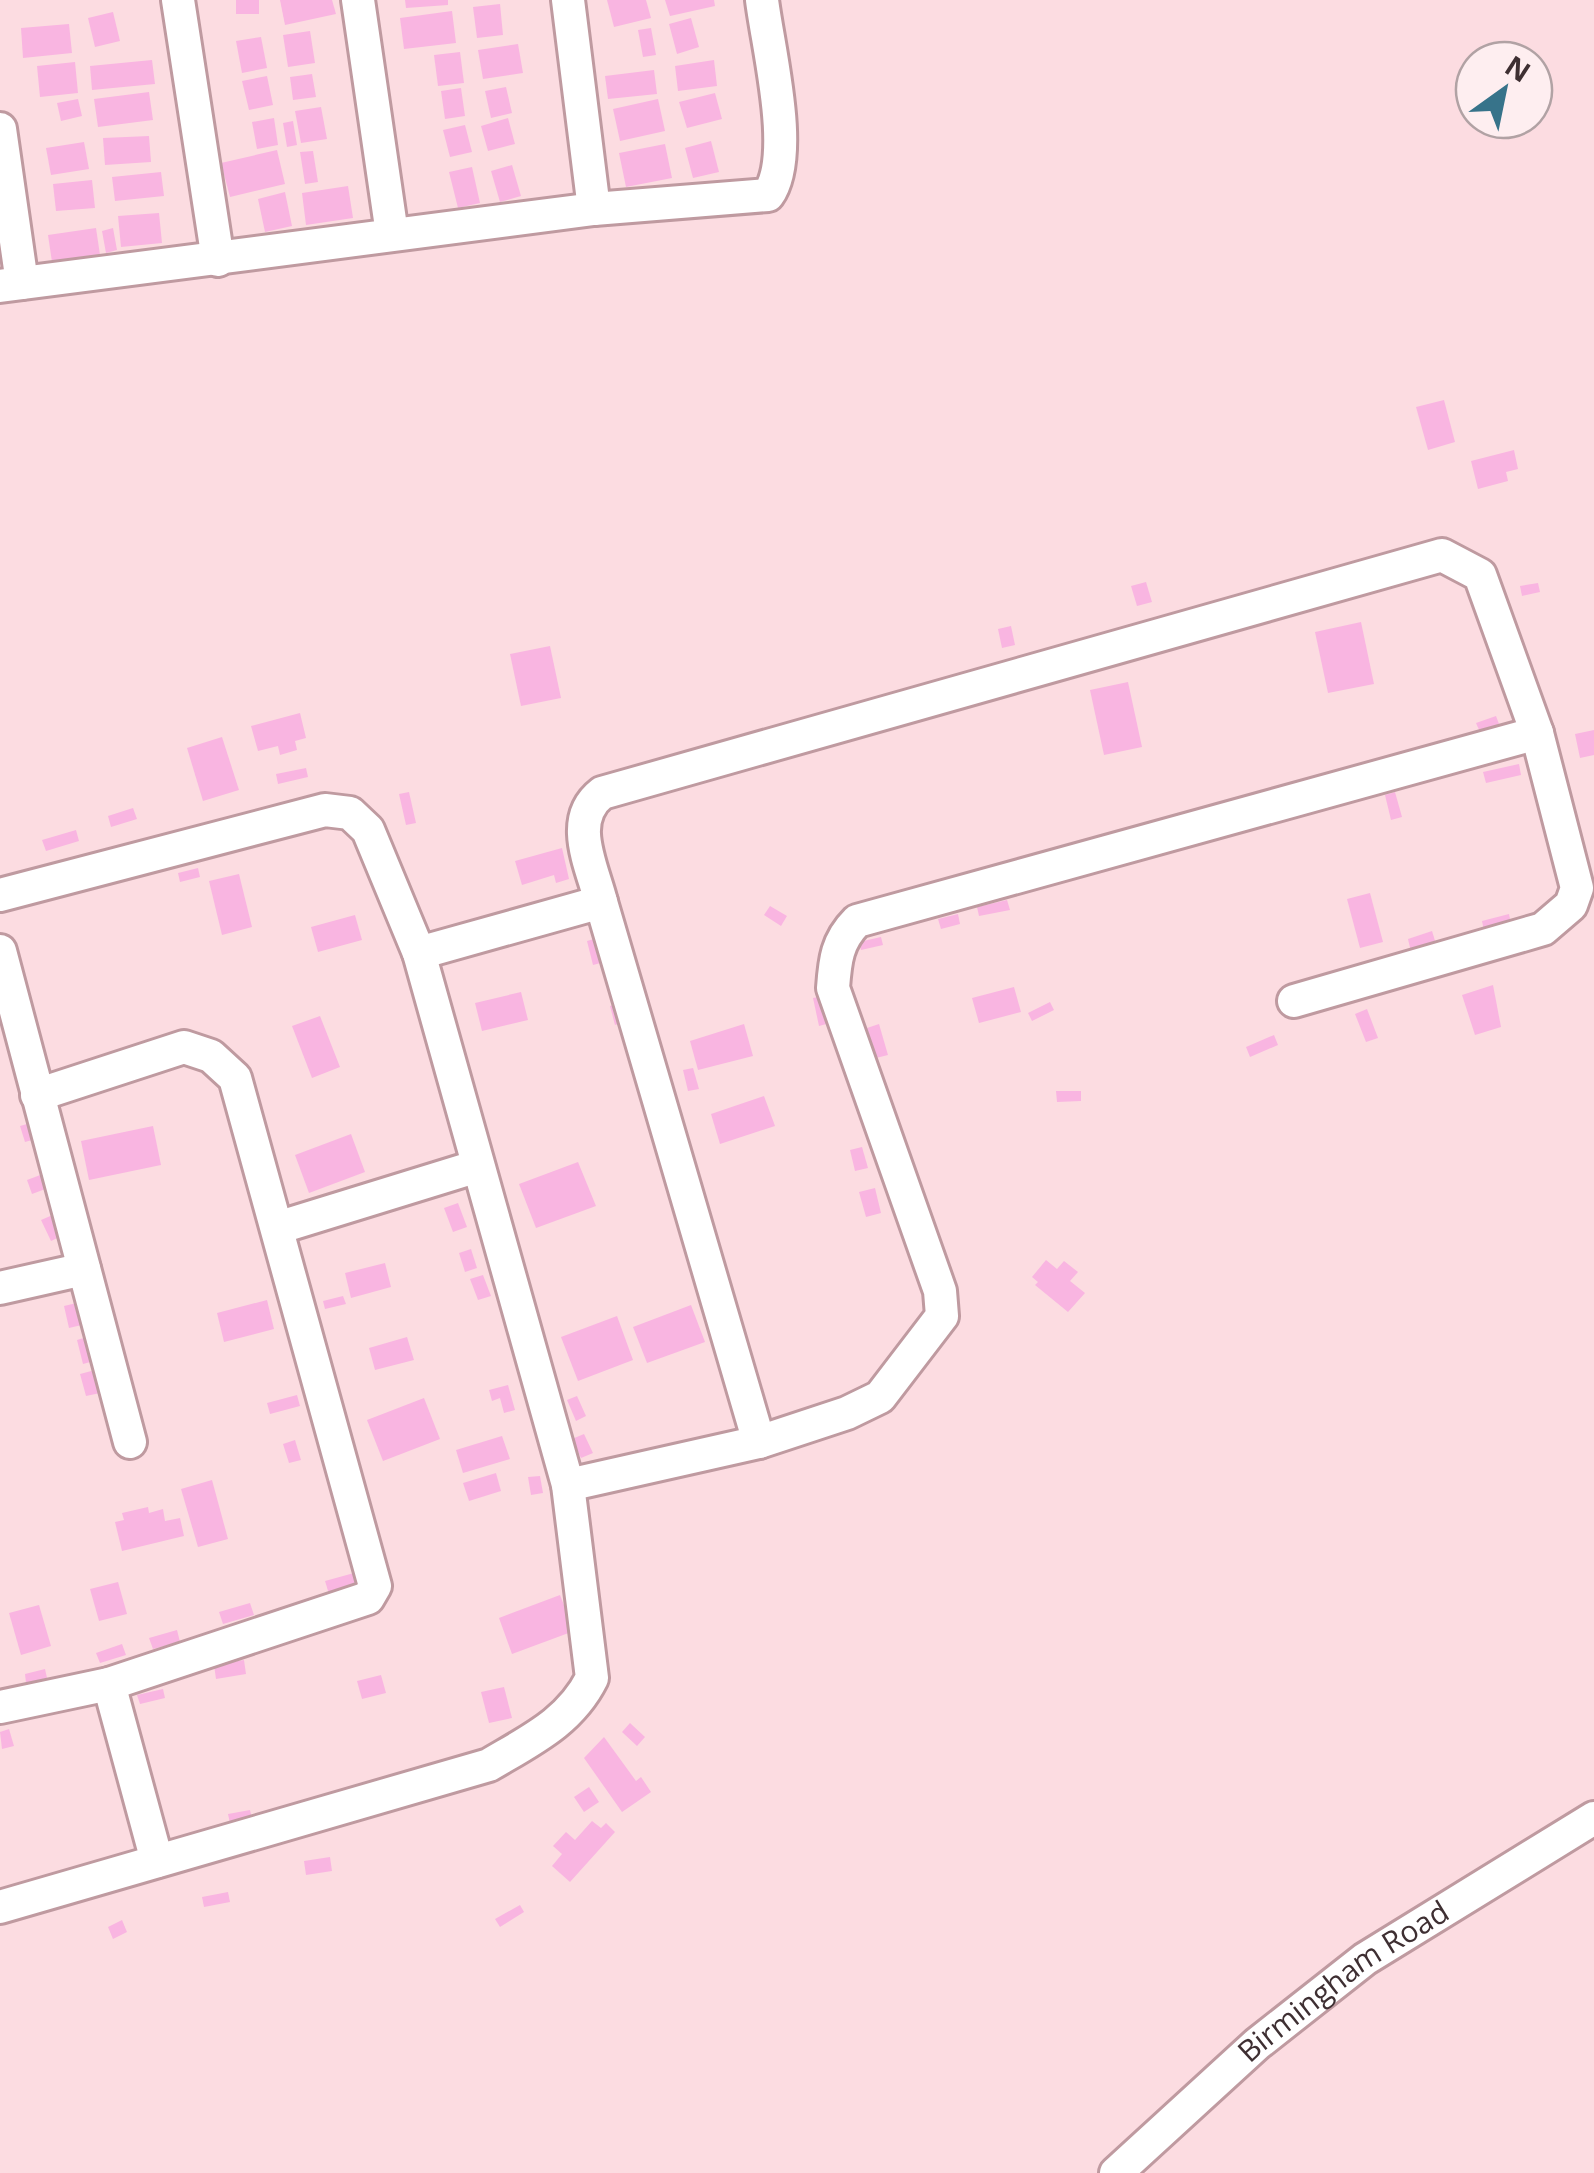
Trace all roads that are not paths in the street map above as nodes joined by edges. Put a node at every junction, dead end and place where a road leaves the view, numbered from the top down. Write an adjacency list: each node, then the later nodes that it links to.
1 (178, 0): 8 (street)
2 (358, 0): 7 (street)
3 (568, 0): 6 (street)
4 (762, 0): 6 (street)
5 (0, 129): 9 (street)
6 (594, 209): 7 (street)
7 (392, 234): 8 (street)
8 (218, 260): 9 (street)
9 (11, 284)
10 (1537, 733): 12 (street); 15 (street); 22 (street)
11 (0, 895): 14 (street)
12 (601, 902): 14 (street); 22 (street)
13 (0, 950): 16 (street)
14 (420, 953): 17 (street)
15 (1294, 1002)
16 (37, 1095): 18 (street); 19 (street)
17 (478, 1166): 18 (street); 23 (street)
18 (277, 1228): 24 (street)
19 (84, 1268): 20 (street); 21 (street)
20 (0, 1288)
21 (130, 1442)
22 (759, 1442): 23 (street)
23 (568, 1485): 27 (street)
24 (109, 1684): 25 (street); 27 (street)
25 (0, 1706)
26 (1594, 1818): 29 (street, Birmingham Road)
27 (157, 1861): 28 (street)
28 (0, 1906)
29 (1116, 2173)

